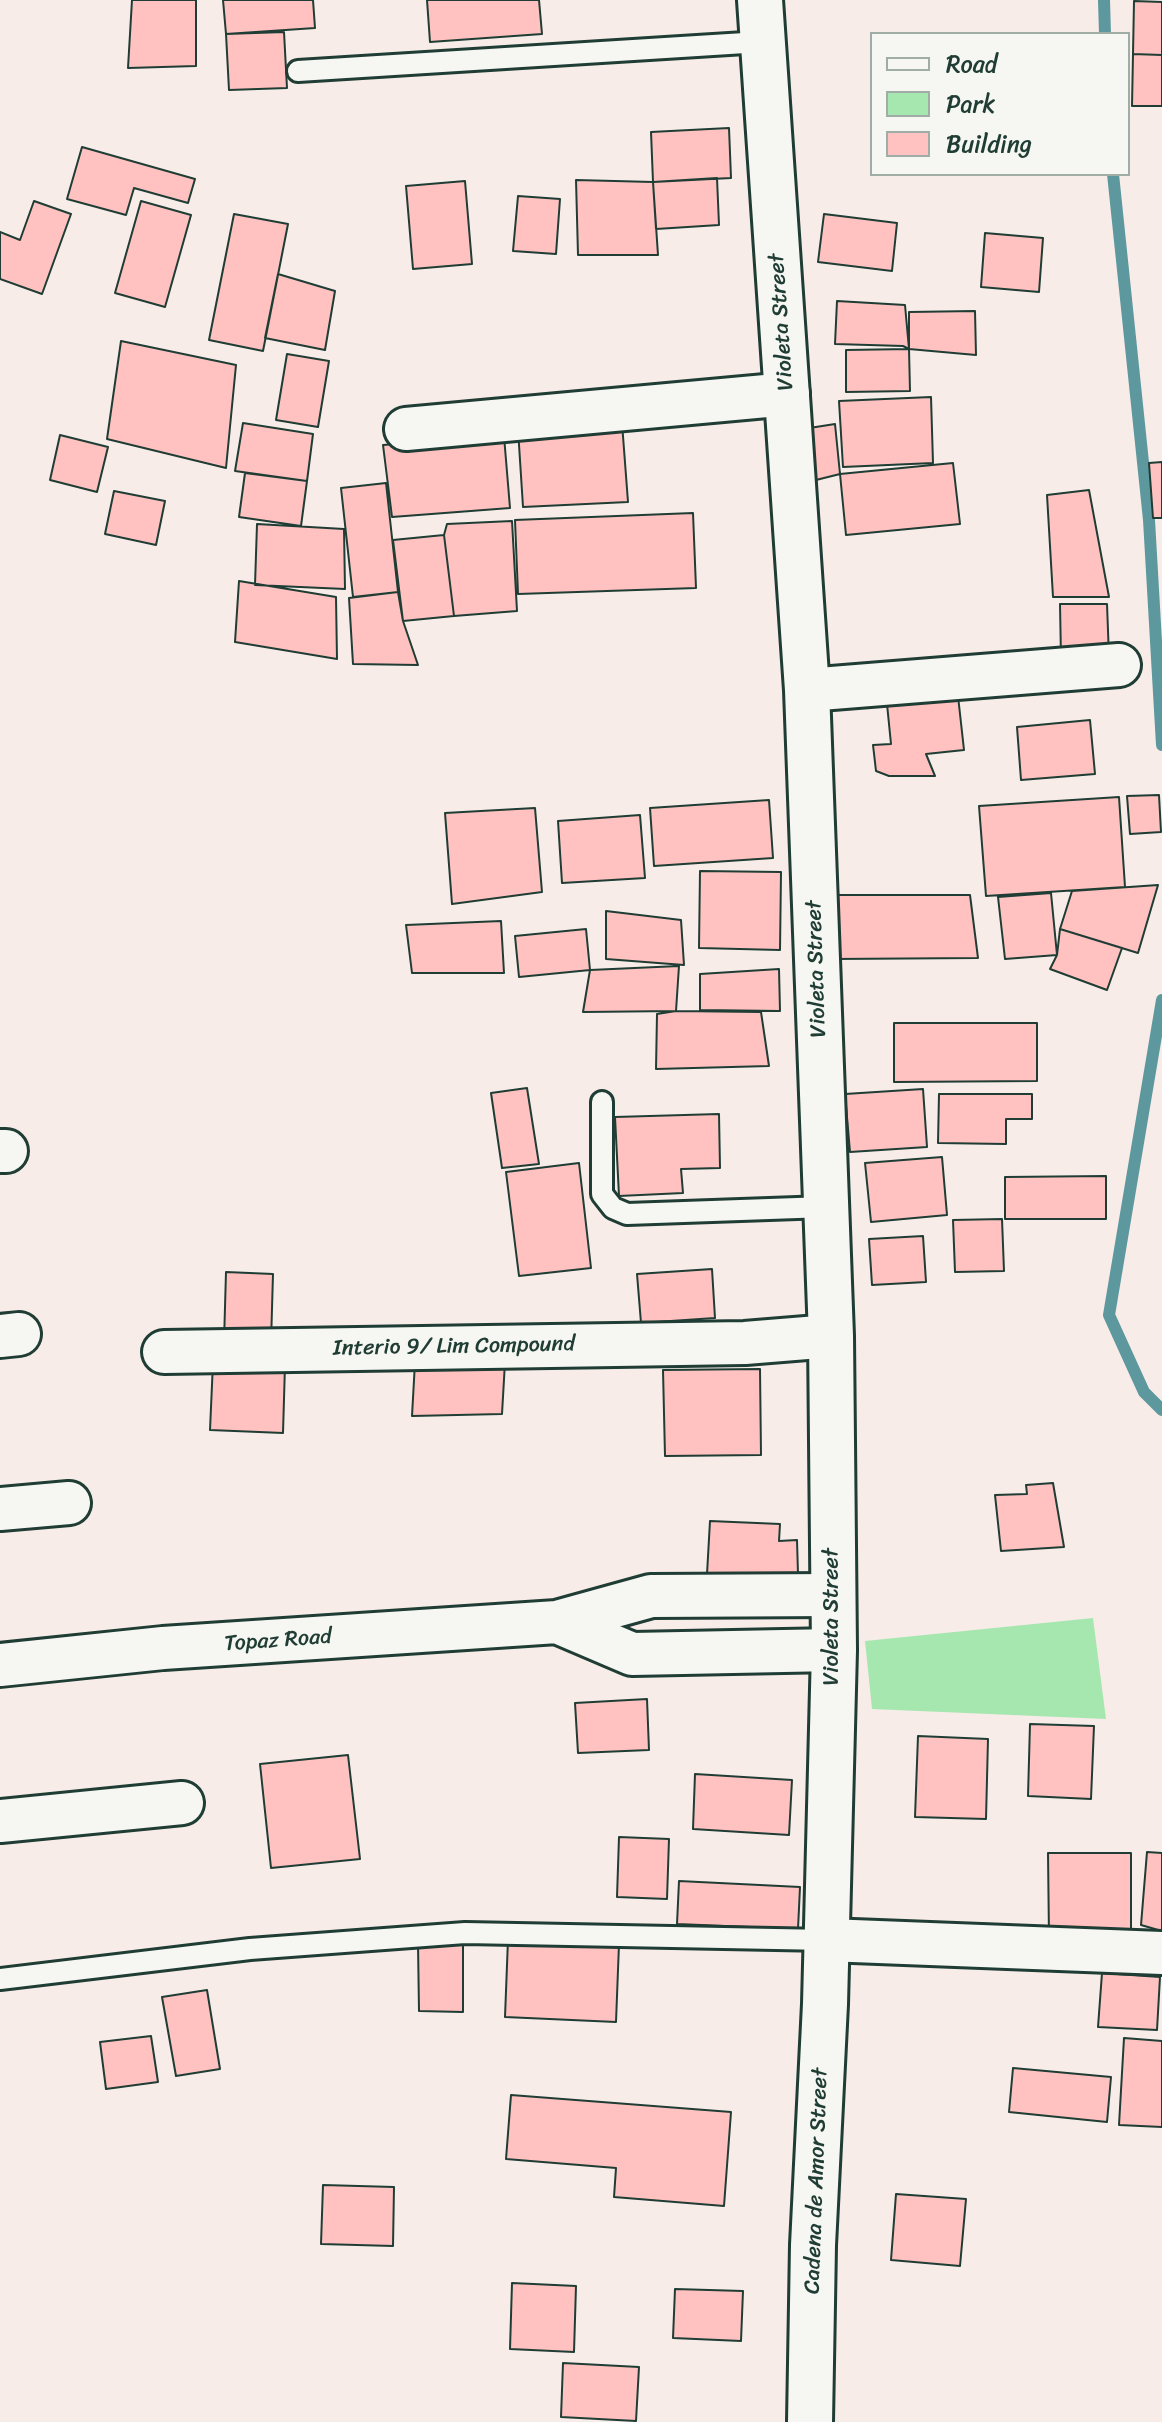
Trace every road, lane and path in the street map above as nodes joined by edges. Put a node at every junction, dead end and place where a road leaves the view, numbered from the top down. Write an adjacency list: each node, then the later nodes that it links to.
1 (761, 21): 2 (lane); 3 (main road, Violeta Street)
2 (298, 71)
3 (788, 394): 4 (street); 6 (main road, Violeta Street)
4 (406, 429)
5 (1119, 665): 6 (street)
6 (807, 690): 8 (main road, Violeta Street)
7 (602, 1102): 8 (lane)
8 (826, 1207): 9 (main road, Violeta Street)
9 (831, 1336): 10 (street, Interio 9/ Lim Compound); 13 (main road, Violeta Street)
10 (164, 1352)
11 (69, 1503): 12 (street)
12 (0, 1509)
13 (832, 1595): 14 (street, Topaz Road); 15 (main road, Violeta Street)
14 (557, 1622): 15 (street, Topaz Road); 16 (street, Topaz Road)
15 (834, 1650): 19 (main road, Violeta Street)
16 (0, 1665)
17 (182, 1803): 18 (street)
18 (0, 1821)
19 (827, 1940): 20 (street); 21 (lane); 22 (main road, Cadena de Amor Street)
20 (1162, 1953)
21 (0, 1979)
22 (810, 2422)

